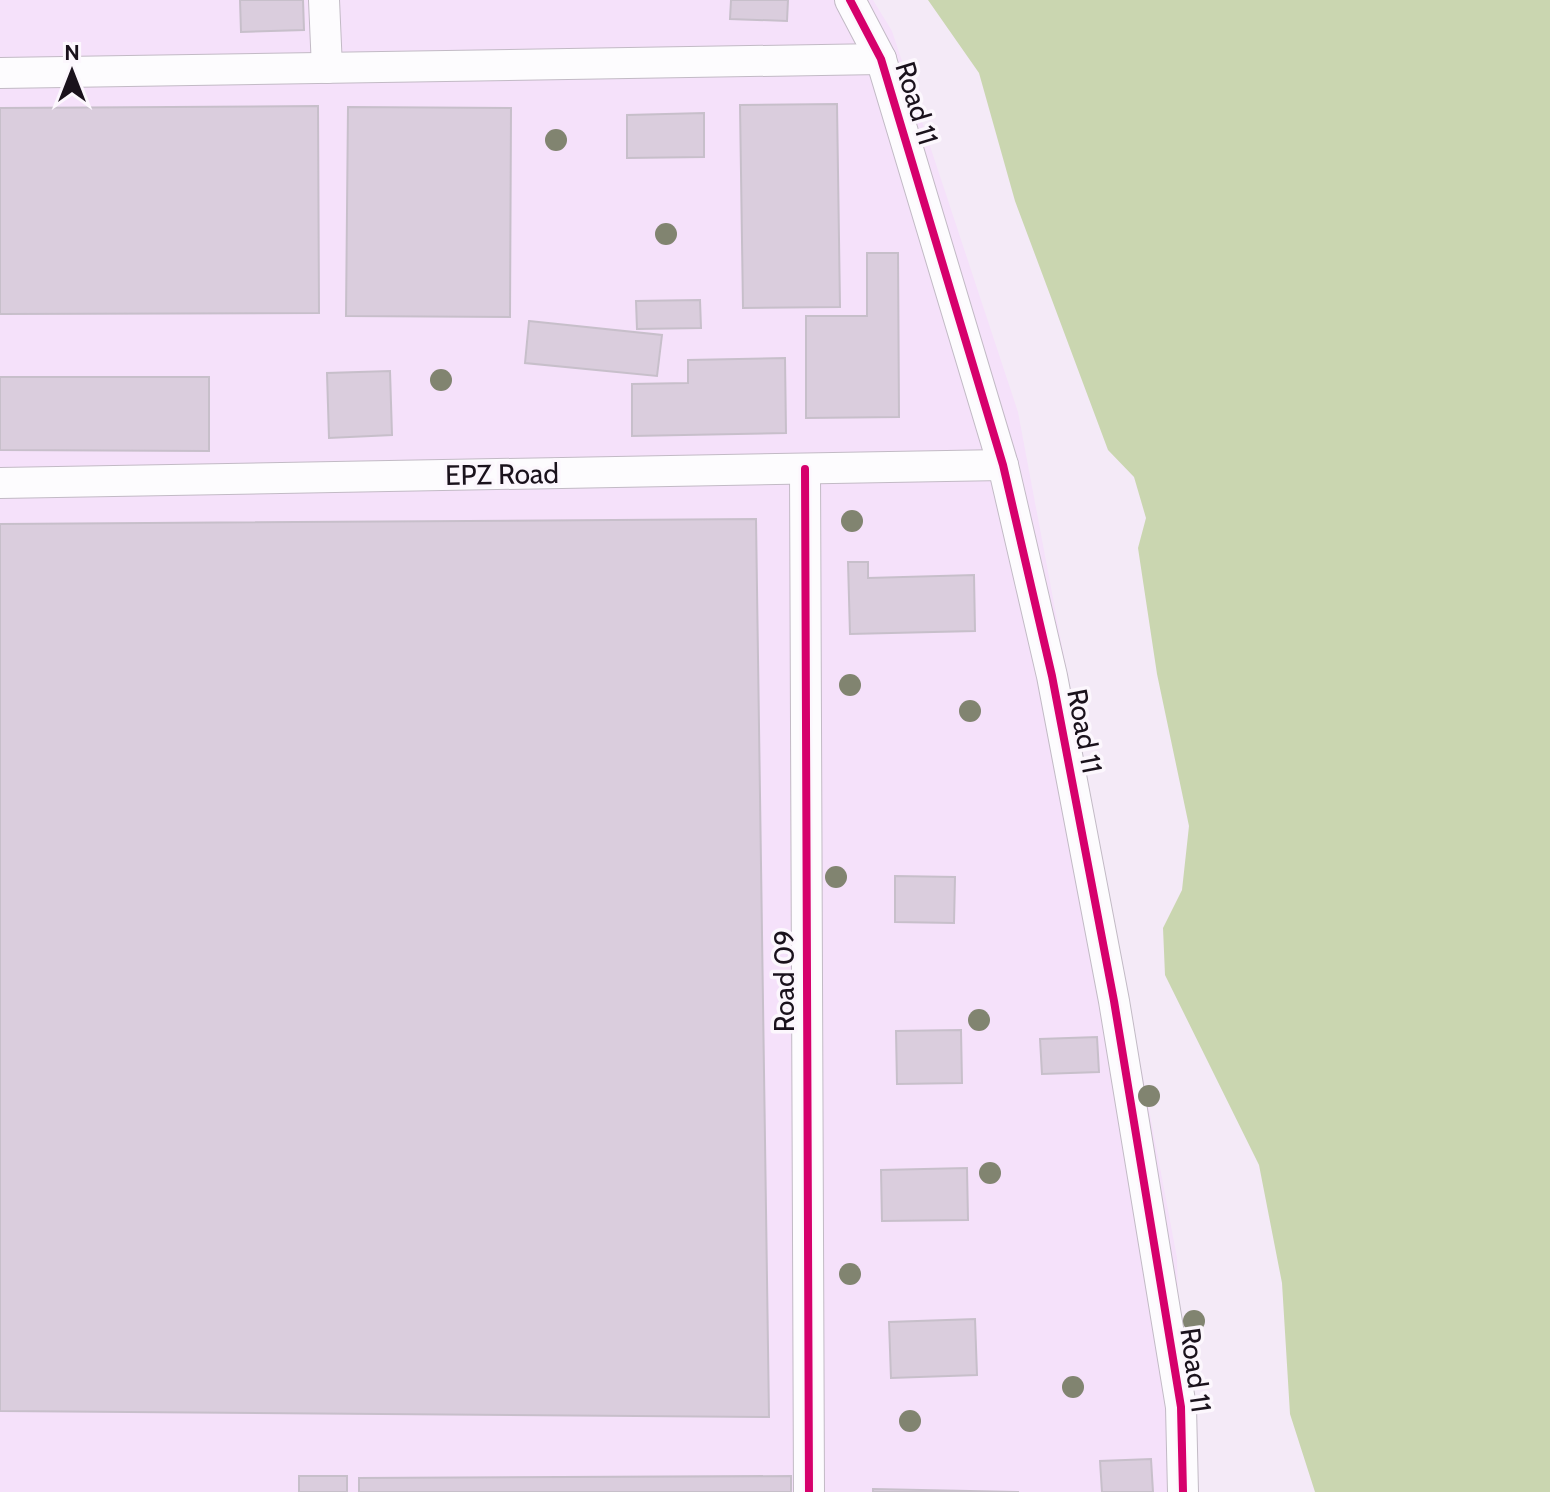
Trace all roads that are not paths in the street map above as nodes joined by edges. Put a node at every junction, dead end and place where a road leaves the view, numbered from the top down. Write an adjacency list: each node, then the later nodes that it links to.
1 (324, 0): 4 (street)
2 (850, 0): 3 (street, Road 11)
3 (881, 59): 4 (street); 6 (street, Road 11)
4 (327, 68): 5 (street)
5 (0, 73)
6 (1003, 465): 7 (street, EPZ Road); 10 (street, Road 11)
7 (805, 469): 8 (street, EPZ Road); 9 (street, Road 09)
8 (0, 483)
9 (809, 1492)
10 (1183, 1492)

